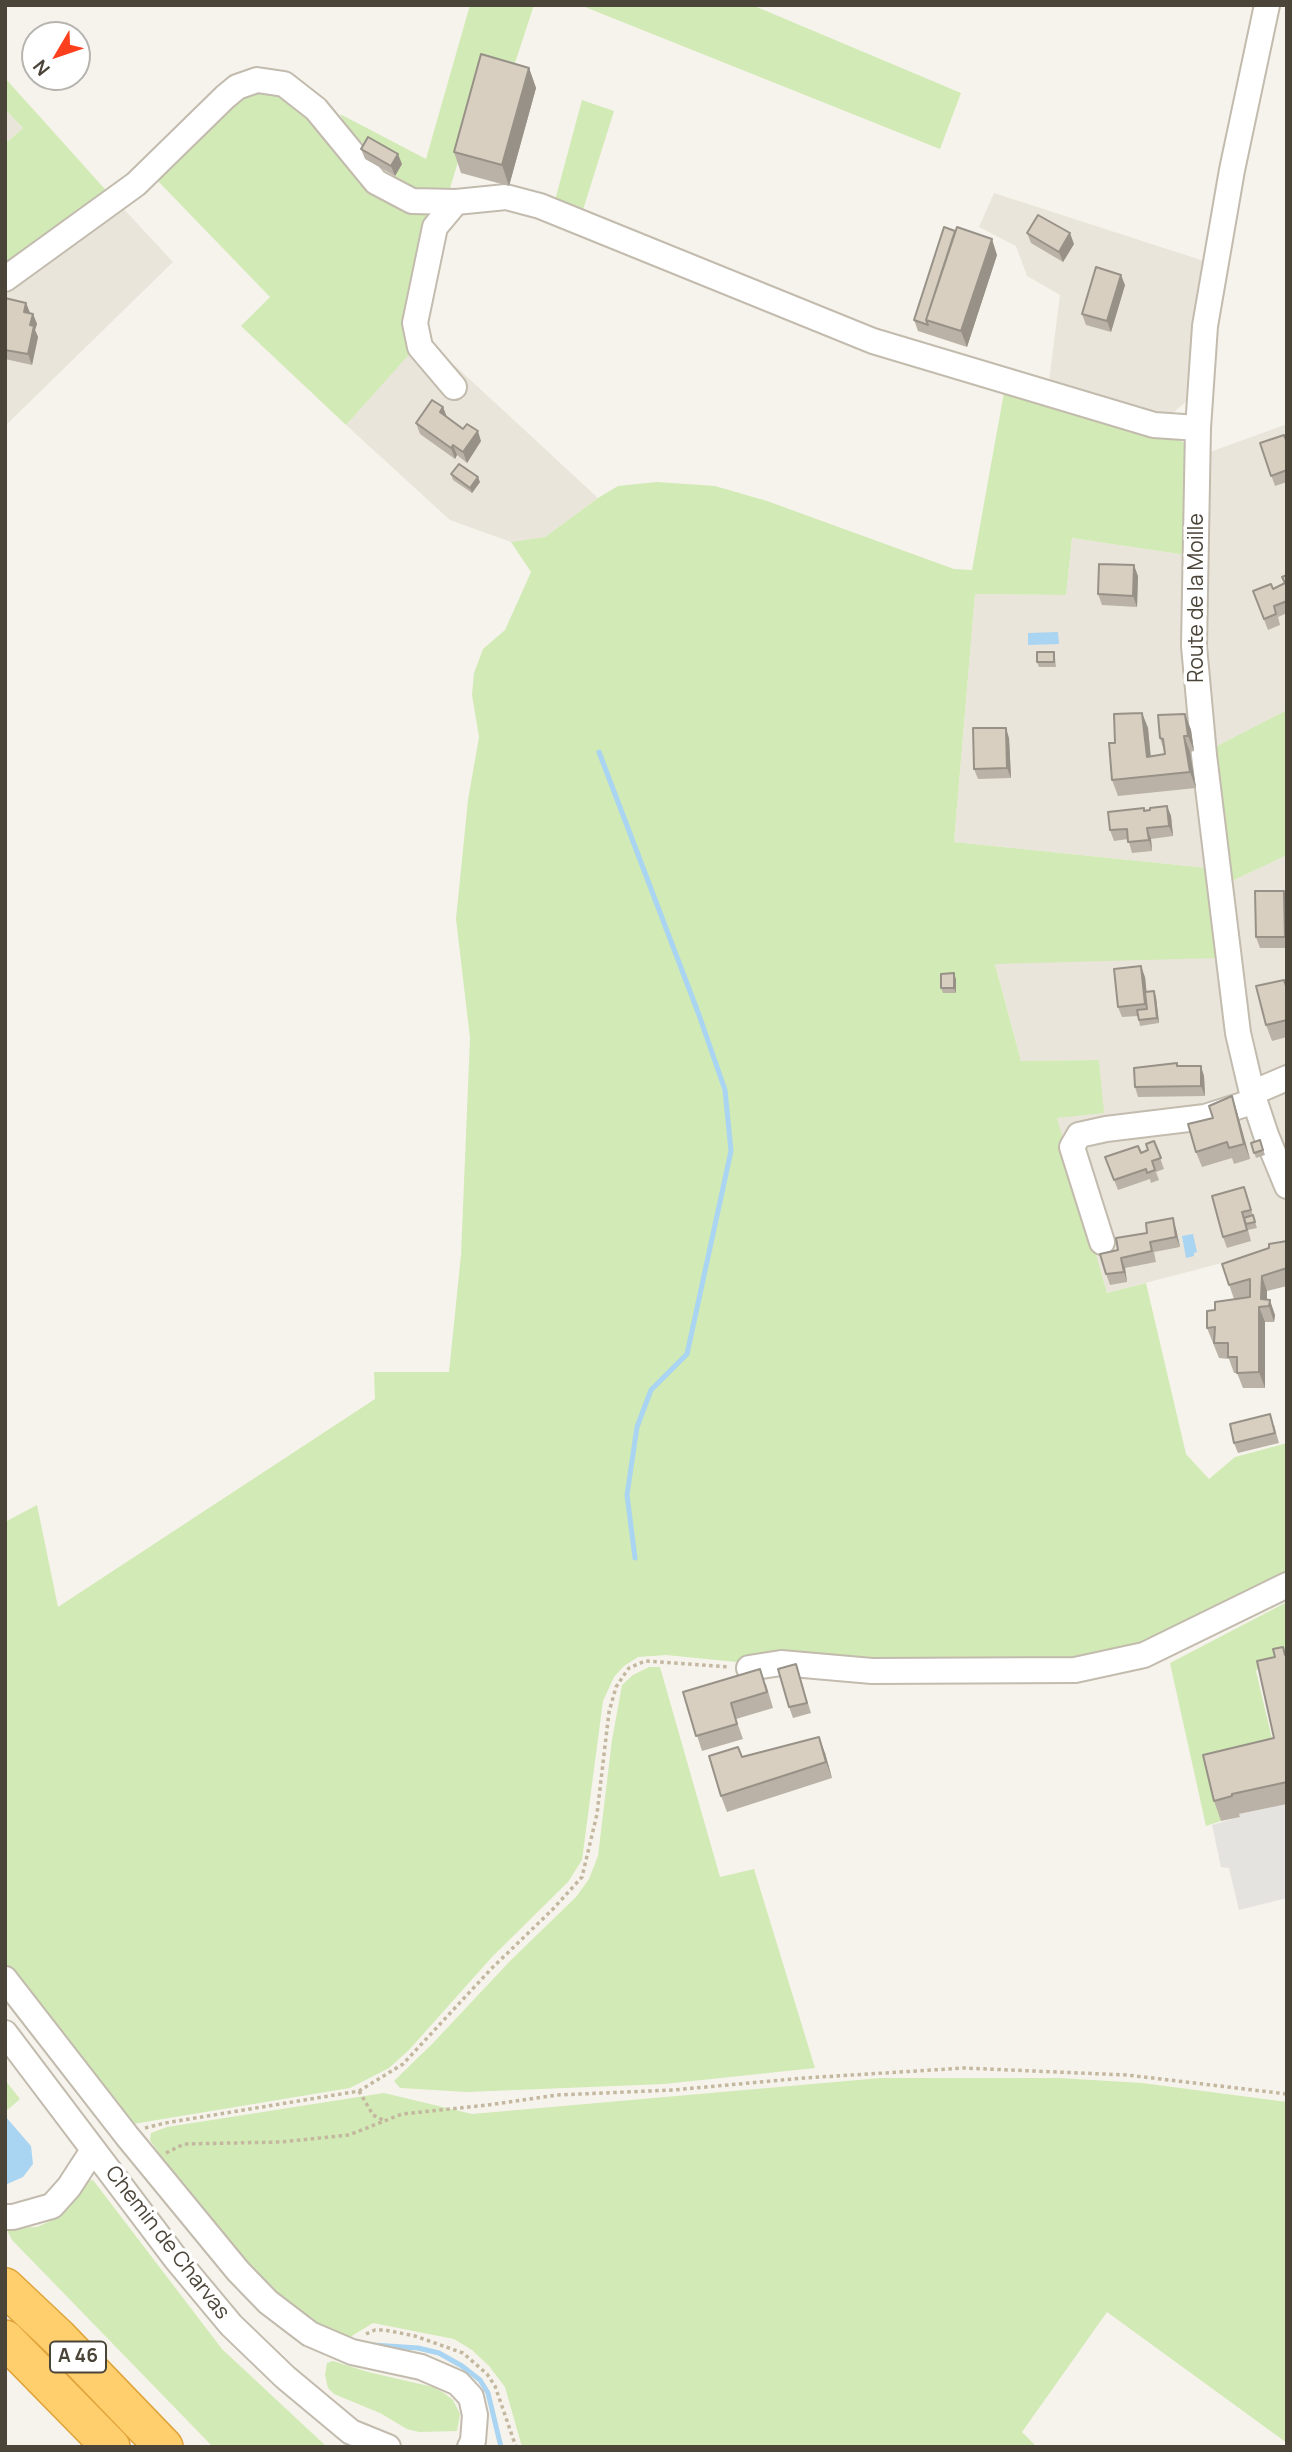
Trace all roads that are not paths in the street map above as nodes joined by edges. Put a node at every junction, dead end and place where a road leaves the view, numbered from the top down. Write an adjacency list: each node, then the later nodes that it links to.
1 (1268, 5): 5 (street, Route de la Moille)
2 (456, 202): 3 (street); 4 (street); 5 (street)
3 (5, 279)
4 (454, 387)
5 (1198, 428): 7 (street, Route de la Moille)
6 (1287, 1078): 7 (street)
7 (1254, 1097): 8 (street, Route de la Moille); 9 (street)
8 (1287, 1186)
9 (1102, 1242)
10 (1287, 1585): 11 (street)
11 (749, 1668)
12 (5, 1979): 22 (street)
13 (5, 2033): 14 (street, Chemin de Charvas)
14 (93, 2150): 15 (street); 18 (street, Chemin de Charvas)
15 (5, 2217)
16 (5, 2287): 20 (highway, A 46)
17 (5, 2339): 19 (highway, A 46)
18 (355, 2439): 21 (street, Chemin de Charvas)
19 (111, 2447)
20 (164, 2447)
21 (388, 2447)
22 (470, 2447)

